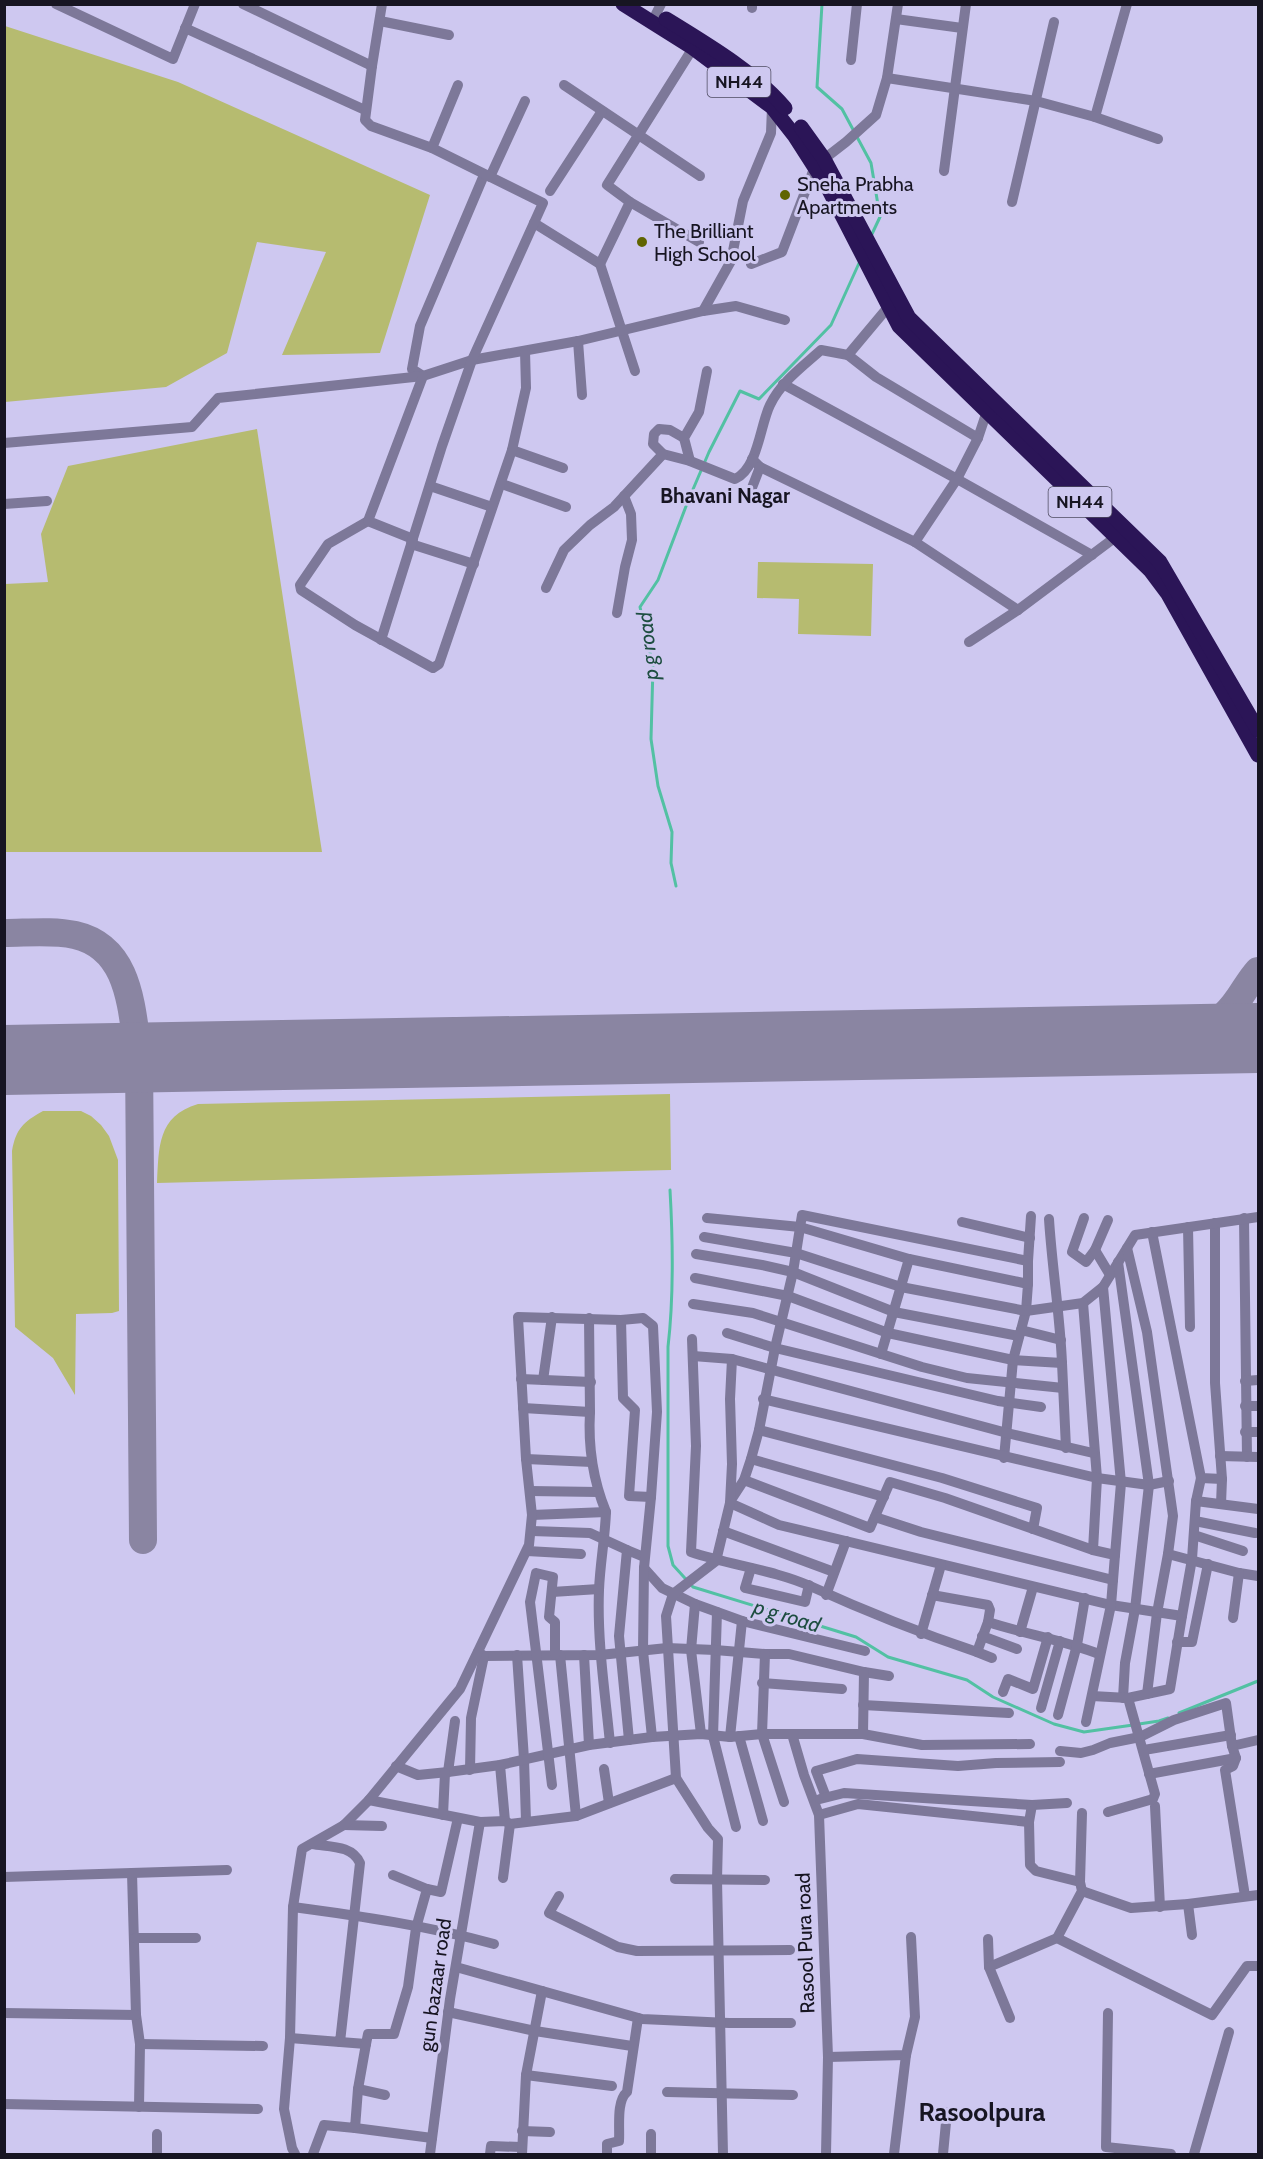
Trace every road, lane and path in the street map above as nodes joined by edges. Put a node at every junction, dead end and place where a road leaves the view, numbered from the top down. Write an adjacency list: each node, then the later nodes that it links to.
1 (56, 4): 15 (street)
2 (195, 4): 15 (street)
3 (243, 4): 20 (street)
4 (382, 4): 13 (street)
5 (623, 4): 18 (highway, NH44)
6 (641, 4): 11 (highway, NH44)
7 (857, 4): 19 (street)
8 (898, 4): 12 (street)
9 (966, 4): 16 (street)
10 (1127, 4): 30 (street)
11 (659, 9): 34 (highway, NH44)
12 (896, 19): 16 (street); 21 (street)
13 (380, 21): 17 (street); 20 (street)
14 (1054, 22): 26 (street)
15 (185, 28): 28 (street)
16 (962, 28): 24 (street)
17 (449, 35)
18 (693, 48): 27 (highway, NH44); 31 (street)
19 (851, 60)
20 (372, 66): 28 (street)
21 (887, 78): 24 (street); 34 (street)
22 (458, 85): 33 (street)
23 (564, 85): 29 (street)
24 (956, 90): 26 (street); 35 (street)
25 (525, 101): 36 (street)
26 (1036, 101): 30 (street); 40 (street)
27 (772, 107): 34 (highway, NH44); 47 (street)
28 (365, 110): 33 (street)
29 (602, 111): 31 (street); 38 (street)
30 (1095, 117): 32 (street)
31 (638, 135): 37 (street); 39 (street)
32 (1158, 139)
33 (432, 148): 36 (street)
34 (819, 163): 44 (street); 45 (highway, NH44)
35 (944, 171)
36 (487, 176): 41 (street); 56 (street)
37 (700, 176)
38 (550, 190)
39 (630, 202): 42 (street); 43 (street)
40 (1012, 202)
41 (534, 223): 43 (street); 53 (street)
42 (699, 242)
43 (600, 264): 49 (street)
44 (751, 264)
45 (877, 270): 46 (highway, NH44); 88 (highway, NH44)
46 (889, 306): 52 (street); 59 (highway, NH44)
47 (703, 311): 48 (street); 49 (street)
48 (785, 320)
49 (621, 330): 50 (street); 54 (street)
50 (578, 341): 51 (street); 58 (street)
51 (525, 351): 53 (street); 63 (street)
52 (848, 355): 57 (street); 61 (street)
53 (472, 360): 56 (street); 70 (street)
54 (635, 371)
55 (707, 371): 60 (street)
56 (423, 376): 62 (street); 77 (street)
57 (783, 384): 66 (street); 68 (street)
58 (582, 395)
59 (987, 411): 61 (street); 78 (highway, NH44)
60 (684, 438): 64 (street); 65 (street)
61 (978, 438): 68 (street)
62 (4, 443)
63 (512, 450): 67 (street); 69 (street)
64 (663, 454): 65 (street); 71 (street)
65 (690, 461): 66 (street)
66 (756, 463): 72 (street); 80 (street)
67 (563, 468)
68 (957, 479): 80 (street); 81 (street)
69 (502, 484): 75 (street); 76 (street)
70 (430, 486): 75 (street); 79 (street)
71 (624, 496): 83 (street); 85 (street)
72 (748, 498)
73 (47, 501): 74 (street)
74 (4, 504)
75 (492, 507): 82 (street)
76 (566, 507)
77 (368, 521): 79 (street); 86 (street)
78 (1117, 536): 81 (street); 89 (highway, NH44)
79 (412, 542): 82 (street); 86 (street)
80 (915, 542): 84 (street)
81 (1092, 555): 84 (street)
82 (474, 564): 86 (street)
83 (546, 588)
84 (1018, 610): 87 (street)
85 (617, 613)
86 (381, 640)
87 (969, 642)
88 (1258, 730)
89 (1258, 755)
90 (1031, 1216): 103 (street)
91 (1258, 1217): 94 (street)
92 (707, 1218): 99 (street)
93 (1084, 1218): 105 (street)
94 (1244, 1218): 98 (street); 143 (street)
95 (1050, 1219): 120 (street)
96 (1108, 1220): 105 (street)
97 (962, 1222): 103 (street)
98 (1215, 1223): 100 (street); 160 (street)
99 (800, 1227): 106 (street); 108 (street); 109 (street)
100 (1188, 1227): 101 (street); 127 (street)
101 (1152, 1232): 104 (street); 168 (street)
102 (704, 1237): 106 (street)
103 (1030, 1238): 109 (street)
104 (1127, 1248): 110 (street); 171 (street)
105 (1095, 1250): 112 (street)
106 (796, 1253): 111 (street); 115 (street)
107 (696, 1254): 111 (street)
108 (909, 1259): 114 (street); 115 (street)
109 (1028, 1261): 114 (street)
110 (1118, 1262): 112 (street); 173 (street)
111 (793, 1272): 117 (street); 122 (street)
112 (1110, 1275): 116 (street)
113 (694, 1278): 117 (street)
114 (1028, 1284): 121 (street)
115 (901, 1287): 121 (street); 122 (street)
116 (1102, 1287): 118 (street); 172 (street)
117 (788, 1296): 126 (street); 130 (street)
118 (1083, 1303): 120 (street); 159 (street)
119 (693, 1304): 126 (street)
120 (1059, 1307): 121 (street); 132 (street)
121 (1026, 1311): 128 (street)
122 (894, 1312): 128 (street); 130 (street)
123 (552, 1317): 124 (street); 140 (street); 141 (street)
124 (589, 1318): 125 (street); 144 (street)
125 (621, 1320): 176 (street); 176 (street)
126 (780, 1321): 133 (street); 134 (street)
127 (1190, 1327)
128 (1021, 1330): 132 (street); 137 (street)
129 (727, 1333): 133 (street)
130 (888, 1333): 134 (street); 137 (street)
131 (692, 1339): 135 (street)
132 (1061, 1340): 138 (street)
133 (774, 1348): 139 (street); 148 (street)
134 (881, 1354): 145 (street)
135 (693, 1356): 136 (street); 201 (street)
136 (732, 1359): 139 (street); 179 (street)
137 (1013, 1360): 138 (street); 145 (street)
138 (1062, 1363): 146 (street)
139 (770, 1369): 147 (street); 157 (street)
140 (521, 1378): 141 (street); 152 (street)
141 (543, 1380): 144 (street)
142 (1258, 1380): 143 (street)
143 (1245, 1381): 149 (street)
144 (591, 1382): 153 (street)
145 (1012, 1383): 146 (street); 148 (street)
146 (1063, 1388): 158 (street)
147 (763, 1399): 154 (street); 163 (street)
148 (1010, 1403): 151 (street); 157 (street)
149 (1245, 1406): 150 (street); 155 (street)
150 (1258, 1406)
151 (1041, 1407)
152 (523, 1408): 153 (street); 164 (street)
153 (591, 1412): 166 (street)
154 (759, 1430): 165 (street); 186 (street)
155 (1245, 1432): 156 (street); 161 (street)
156 (1258, 1432)
157 (1007, 1433): 158 (street); 163 (street)
158 (1066, 1448): 159 (street)
159 (1093, 1453): 167 (street)
160 (1220, 1456): 161 (street); 169 (street)
161 (1247, 1457): 162 (street)
162 (1258, 1457)
163 (1004, 1458): 167 (street)
164 (526, 1459): 166 (street); 174 (street)
165 (751, 1459): 170 (street); 177 (street)
166 (592, 1462): 175 (street)
167 (1097, 1478): 172 (street); 194 (street)
168 (1201, 1478): 169 (street); 178 (street)
169 (1222, 1479): 180 (street)
170 (744, 1480): 179 (street); 184 (street)
171 (1169, 1481): 173 (street); 198 (street)
172 (1121, 1483): 173 (street); 199 (street)
173 (1149, 1485): 220 (street)
174 (530, 1491): 175 (street); 183 (street)
175 (598, 1492): 182 (street)
176 (651, 1497): 202 (street)
177 (884, 1497): 184 (street); 186 (street)
178 (1196, 1501): 180 (street); 185 (street)
179 (730, 1503): 187 (street); 192 (street)
180 (1221, 1504): 181 (street)
181 (1258, 1509)
182 (606, 1512): 183 (street); 191 (street)
183 (532, 1515): 188 (street)
184 (875, 1517): 209 (street)
185 (1195, 1521): 189 (street); 190 (street)
186 (1033, 1528): 194 (street)
187 (723, 1531): 201 (street); 206 (street)
188 (532, 1532): 191 (street); 195 (street)
189 (1255, 1533)
190 (1194, 1535): 196 (street); 200 (street)
191 (605, 1539): 193 (street); 212 (street)
192 (846, 1541): 204 (street); 206 (street)
193 (627, 1550): 202 (street); 243 (street)
194 (1093, 1550): 199 (street)
195 (527, 1551): 197 (street); 242 (street)
196 (1243, 1551)
197 (581, 1554)
198 (1168, 1554): 200 (street); 222 (street)
199 (1115, 1555): 209 (street)
200 (1192, 1559): 203 (street); 223 (street)
201 (716, 1561): 205 (street); 213 (street)
202 (644, 1562): 213 (street); 238 (street)
203 (1208, 1564): 207 (street); 232 (street)
204 (941, 1565): 211 (street); 216 (street)
205 (751, 1568): 210 (street); 210 (street)
206 (834, 1572): 215 (street)
207 (1239, 1573): 208 (street); 224 (street)
208 (1258, 1576)
209 (1113, 1580): 219 (street)
210 (809, 1585): 215 (street)
211 (1033, 1587): 217 (street); 227 (street)
212 (599, 1589): 214 (street); 250 (street)
213 (678, 1591): 218 (street); 234 (street)
214 (552, 1592): 247 (street); 248 (street)
215 (826, 1594): 228 (street)
216 (932, 1595): 226 (street); 228 (street)
217 (1085, 1598): 219 (street); 233 (street)
218 (695, 1604): 221 (street); 236 (street)
219 (1111, 1605): 220 (street); 245 (street)
220 (1135, 1609): 222 (street); 259 (street)
221 (717, 1612): 225 (street); 237 (street)
222 (1157, 1613): 223 (street); 257 (street)
223 (1182, 1616): 232 (street)
224 (1233, 1618)
225 (742, 1621): 239 (street); 240 (street)
226 (988, 1622): 227 (street); 229 (street)
227 (1020, 1632): 230 (street)
228 (921, 1634): 241 (street)
229 (982, 1636): 235 (street); 241 (street)
230 (1048, 1637): 231 (street); 256 (street)
231 (1060, 1641): 233 (street); 261 (street)
232 (1178, 1642): 257 (street)
233 (1077, 1645): 245 (street); 263 (street)
234 (667, 1648): 236 (street); 238 (street); 270 (street)
235 (1017, 1649)
236 (691, 1650): 237 (street); 266 (street)
237 (715, 1650): 240 (street); 271 (street)
238 (643, 1651): 243 (street); 274 (street)
239 (865, 1651)
240 (740, 1652): 244 (street); 272 (street)
241 (977, 1652): 251 (street)
242 (481, 1654): 246 (street); 287 (street); 289 (street)
243 (620, 1654): 250 (street); 275 (street)
244 (765, 1654): 252 (street); 254 (street)
245 (1099, 1654): 258 (street)
246 (517, 1655): 247 (street); 285 (street)
247 (536, 1655): 248 (street); 283 (street)
248 (557, 1655): 249 (street); 281 (street)
249 (584, 1655): 250 (street); 280 (street)
250 (600, 1655): 278 (street)
251 (992, 1658)
252 (864, 1672): 253 (street); 260 (street)
253 (889, 1676)
254 (762, 1683): 255 (street); 267 (street)
255 (842, 1689)
256 (1003, 1692)
257 (1147, 1694): 259 (street)
258 (1092, 1696): 259 (street); 265 (street)
259 (1125, 1698): 273 (street)
260 (863, 1705): 262 (street); 269 (street)
261 (1041, 1708)
262 (1009, 1713)
263 (1058, 1714)
264 (454, 1721): 290 (street)
265 (1086, 1722)
266 (701, 1734): 270 (street); 271 (street)
267 (762, 1734): 268 (street); 272 (street); 297 (street)
268 (792, 1734): 269 (street); 296 (street, Rasool Pura road)
269 (863, 1734): 279 (street)
270 (674, 1735): 274 (street); 292 (street)
271 (713, 1736): 272 (street); 315 (street)
272 (735, 1736): 309 (street)
273 (1140, 1736): 276 (street); 282 (street); 294 (street)
274 (652, 1737): 275 (street)
275 (629, 1740): 278 (street)
276 (1231, 1740): 277 (street); 282 (street); 284 (street)
277 (1258, 1740)
278 (610, 1743): 280 (street)
279 (1030, 1744)
280 (589, 1745): 281 (street)
281 (568, 1749): 283 (street); 306 (street)
282 (1144, 1750): 291 (street)
283 (548, 1753): 285 (street); 293 (street)
284 (1236, 1758): 291 (street); 329 (street)
285 (524, 1759): 286 (street); 308 (street)
286 (500, 1765): 289 (street); 311 (street)
287 (396, 1766): 290 (street); 295 (street)
288 (604, 1768): 298 (street)
289 (470, 1770): 290 (street)
290 (446, 1772): 304 (street)
291 (1149, 1774): 302 (street)
292 (676, 1778): 298 (street); 323 (street)
293 (552, 1785)
294 (826, 1797): 296 (street); 300 (street)
295 (369, 1800): 304 (street); 313 (street)
296 (814, 1800): 305 (street, Rasool Pura road)
297 (784, 1802)
298 (609, 1803): 306 (street)
299 (1067, 1803): 300 (street)
300 (1032, 1805): 312 (street)
301 (1155, 1806): 331 (street)
302 (1108, 1812)
303 (1082, 1813): 325 (street)
304 (443, 1815): 307 (street)
305 (819, 1815): 312 (street); 366 (street, Rasool Pura road)
306 (576, 1816): 308 (street)
307 (458, 1818): 310 (street); 326 (street)
308 (526, 1821): 311 (street)
309 (763, 1821)
310 (480, 1822): 311 (street); 335 (street, gun bazaar road)
311 (507, 1822): 321 (street)
312 (1029, 1822): 325 (street)
313 (344, 1825): 314 (street); 316 (street)
314 (382, 1826)
315 (736, 1827)
316 (312, 1844): 332 (street); 333 (street)
317 (227, 1870): 318 (street)
318 (132, 1873): 320 (street); 338 (street)
319 (393, 1875): 326 (street)
320 (4, 1877)
321 (503, 1878)
322 (675, 1879): 323 (street)
323 (717, 1880): 324 (street); 343 (street)
324 (765, 1880)
325 (1081, 1886): 331 (street); 340 (street)
326 (427, 1889): 334 (street)
327 (1258, 1895): 329 (street)
328 (559, 1896): 343 (street)
329 (1245, 1896): 330 (street)
330 (1188, 1904): 331 (street); 336 (street)
331 (1160, 1907)
332 (293, 1908): 333 (street); 359 (street)
333 (355, 1915): 334 (street); 360 (street)
334 (416, 1928): 335 (street); 362 (street)
335 (460, 1935): 342 (street); 346 (street, gun bazaar road)
336 (1192, 1935)
337 (910, 1937): 365 (street)
338 (135, 1938): 339 (street); 352 (street)
339 (196, 1938)
340 (1057, 1938): 345 (street); 347 (street)
341 (988, 1939): 347 (street)
342 (494, 1944)
343 (719, 1950): 344 (street); 355 (street)
344 (790, 1950)
345 (1258, 1966)
346 (456, 1967): 348 (street); 349 (street, gun bazaar road)
347 (989, 1967): 354 (street)
348 (542, 1991): 353 (street); 357 (street)
349 (448, 2012): 357 (street); 383 (street, gun bazaar road)
350 (4, 2013): 352 (street)
351 (1108, 2013): 385 (street)
352 (136, 2015): 361 (street)
353 (638, 2018): 355 (street); 364 (street)
354 (1010, 2019)
355 (721, 2023): 356 (street); 371 (street)
356 (791, 2023)
357 (535, 2031): 364 (street); 367 (street)
358 (1229, 2032): 398 (street)
359 (290, 2038): 360 (street); 387 (street)
360 (340, 2042): 362 (street)
361 (140, 2044): 363 (street); 375 (street)
362 (366, 2044): 369 (street)
363 (263, 2046)
364 (632, 2046): 391 (street)
365 (906, 2055): 366 (street); 395 (street)
366 (828, 2057): 394 (street, Rasool Pura road)
367 (526, 2075): 368 (street); 379 (street)
368 (612, 2086)
369 (358, 2089): 372 (street); 378 (street)
370 (667, 2092): 371 (street)
371 (722, 2093): 373 (street); 393 (street)
372 (385, 2095)
373 (793, 2095)
374 (4, 2104): 375 (street)
375 (139, 2107): 376 (street)
376 (258, 2109)
377 (947, 2112): 396 (street)
378 (355, 2128): 383 (street); 388 (street)
379 (522, 2131): 380 (street); 384 (street)
380 (550, 2132)
381 (157, 2134): 386 (street)
382 (651, 2134): 392 (street)
383 (432, 2138): 389 (street, gun bazaar road)
384 (522, 2151): 390 (street)
385 (1152, 2153): 397 (street)
386 (157, 2154)
387 (295, 2154)
388 (313, 2154)
389 (430, 2154)
390 (490, 2154)
391 (607, 2154)
392 (651, 2154)
393 (723, 2154)
394 (826, 2154)
395 (894, 2154)
396 (943, 2154)
397 (1171, 2154)
398 (1194, 2154)

